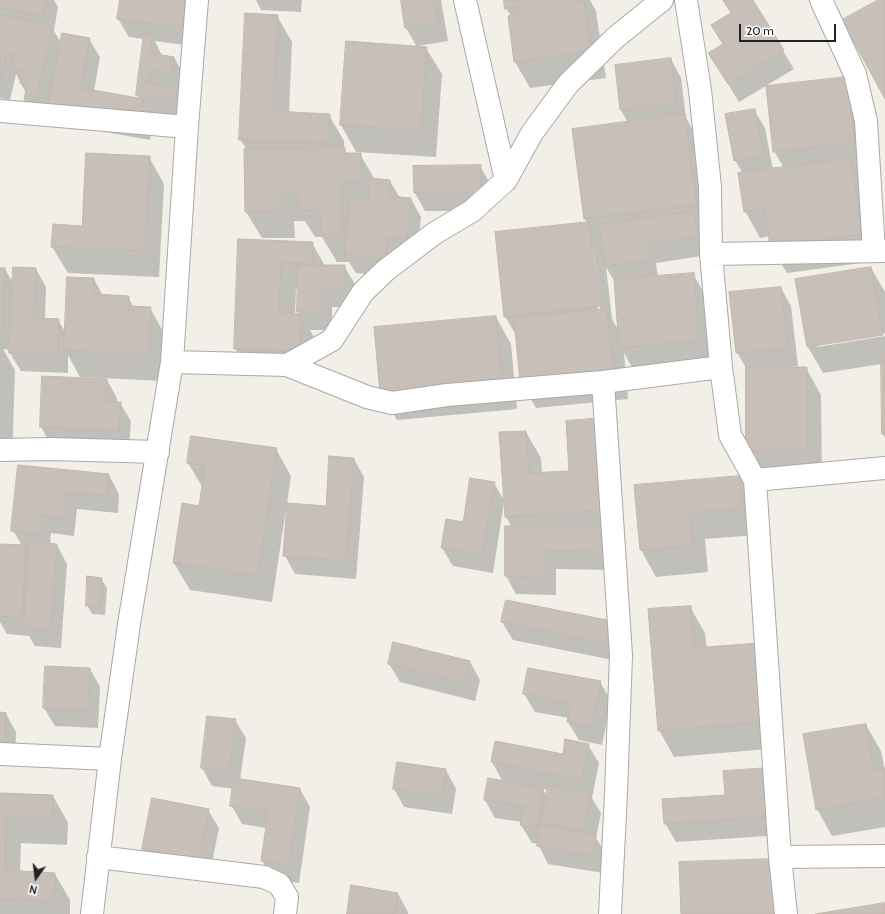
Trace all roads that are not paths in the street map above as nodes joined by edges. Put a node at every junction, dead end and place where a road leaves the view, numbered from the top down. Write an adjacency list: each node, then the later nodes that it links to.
1 (197, 0): 7 (street)
2 (465, 0): 8 (street)
3 (662, 0): 8 (street)
4 (686, 0): 10 (street)
5 (821, 0): 9 (street)
6 (0, 111): 7 (street)
7 (187, 127): 11 (street)
8 (506, 180): 12 (street)
9 (879, 251): 10 (street)
10 (712, 254): 13 (street)
11 (172, 362): 12 (street); 16 (street)
12 (287, 365): 14 (street)
13 (721, 367): 14 (street); 18 (street)
14 (603, 382): 26 (street)
15 (0, 450): 16 (street)
16 (158, 452): 20 (street)
17 (885, 468): 18 (street)
18 (755, 480): 23 (street)
19 (0, 754): 20 (street)
20 (110, 758): 22 (street)
21 (885, 856): 23 (street)
22 (98, 857): 24 (street); 25 (street)
23 (780, 857): 27 (street)
24 (92, 914)
25 (285, 914)
26 (610, 914)
27 (786, 914)

